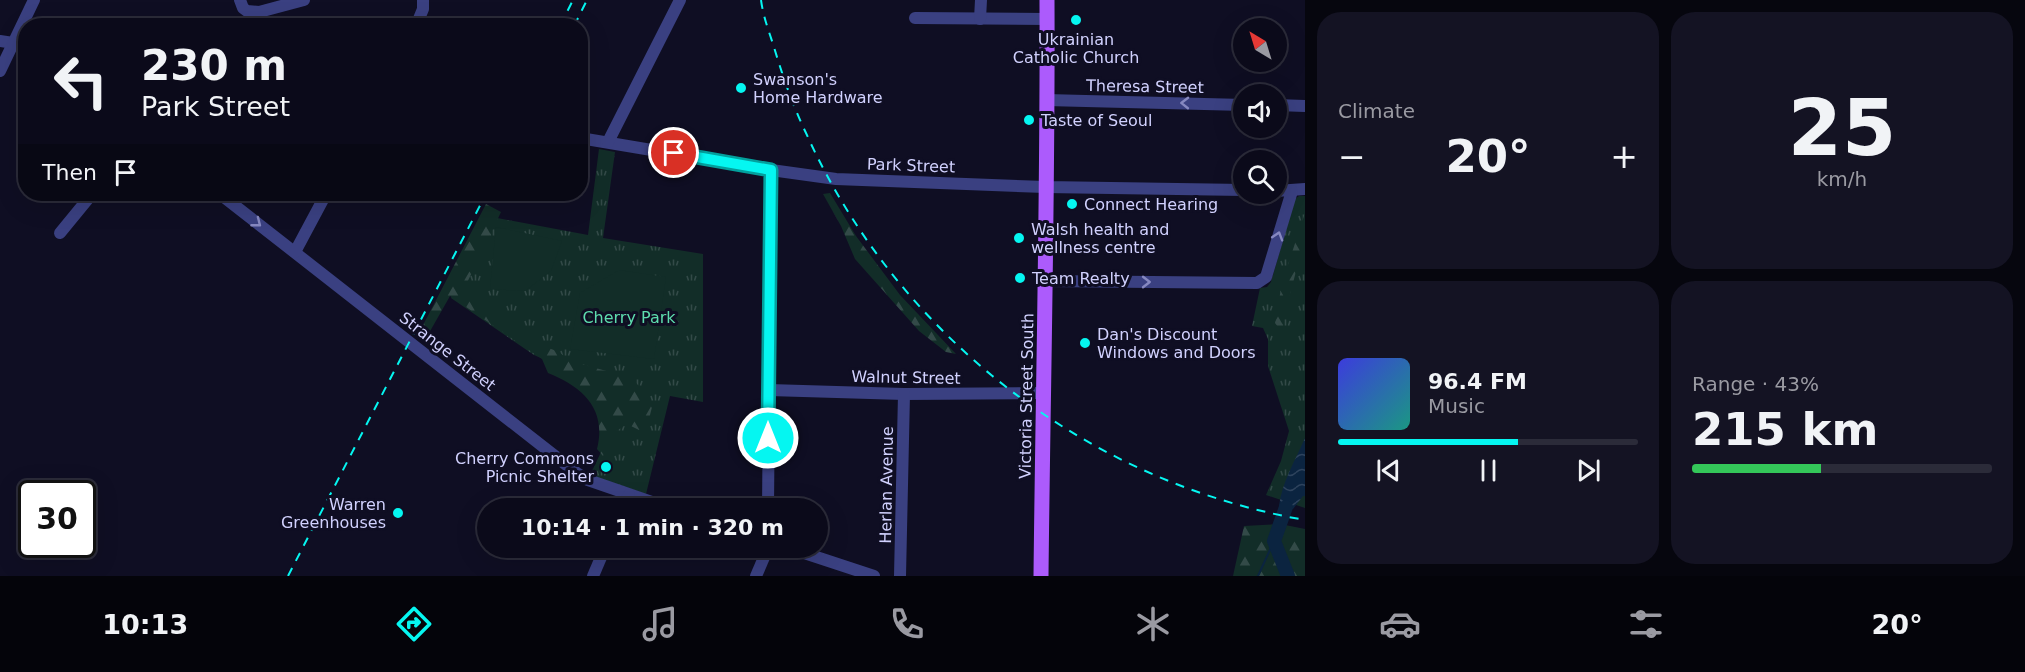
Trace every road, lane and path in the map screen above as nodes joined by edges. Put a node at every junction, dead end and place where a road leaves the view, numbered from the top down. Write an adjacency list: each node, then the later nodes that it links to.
1 (34, 0): 8 (street)
2 (240, 0): 3 (street)
3 (304, 0)
4 (423, 0): 9 (street)
5 (680, 0): 22 (street)
6 (981, 0): 11 (street)
7 (1047, 0): 12 (main road, Victoria Street South)
8 (28, 18)
9 (421, 18)
10 (915, 18): 11 (street)
11 (980, 19): 12 (street)
12 (1047, 19): 17 (main road, Victoria Street South)
13 (0, 41): 14 (street)
14 (18, 44)
15 (18, 45): 16 (street)
16 (0, 70)
17 (1046, 100): 18 (street, Theresa Street, one-way to 17); 24 (main road, Victoria Street South)
18 (1233, 105)
19 (1287, 105): 20 (street)
20 (1305, 106)
21 (588, 139): 22 (street, Park Street)
22 (608, 142): 23 (street, Park Street)
23 (771, 170): 24 (street, Park Street); 35 (street)
24 (1046, 187): 26 (street, Park Street); 34 (main road, Victoria Street South)
25 (1305, 189): 28 (street)
26 (1233, 190)
27 (1287, 191): 28 (street)
28 (1292, 191): 34 (street, one-way to 28)
29 (86, 201): 32 (street)
30 (229, 201): 33 (street, Strange Street, one-way to 33)
31 (322, 201): 33 (street)
32 (60, 233)
33 (295, 252): 38 (street, Strange Street)
34 (1046, 281): 36 (main road, Victoria Street South)
35 (769, 390): 37 (street, Walnut Street); 41 (street)
36 (1043, 393): 37 (street, Walnut Street); 49 (main road, Victoria Street South)
37 (904, 394): 48 (street, Herlan Avenue)
38 (629, 495): 39 (street); 40 (street, Strange Street)
39 (628, 498)
40 (638, 498)
41 (768, 498)
42 (601, 558): 45 (street)
43 (764, 558): 46 (street)
44 (819, 558): 47 (street)
45 (593, 576)
46 (756, 576)
47 (874, 576)
48 (900, 576)
49 (1041, 576)

